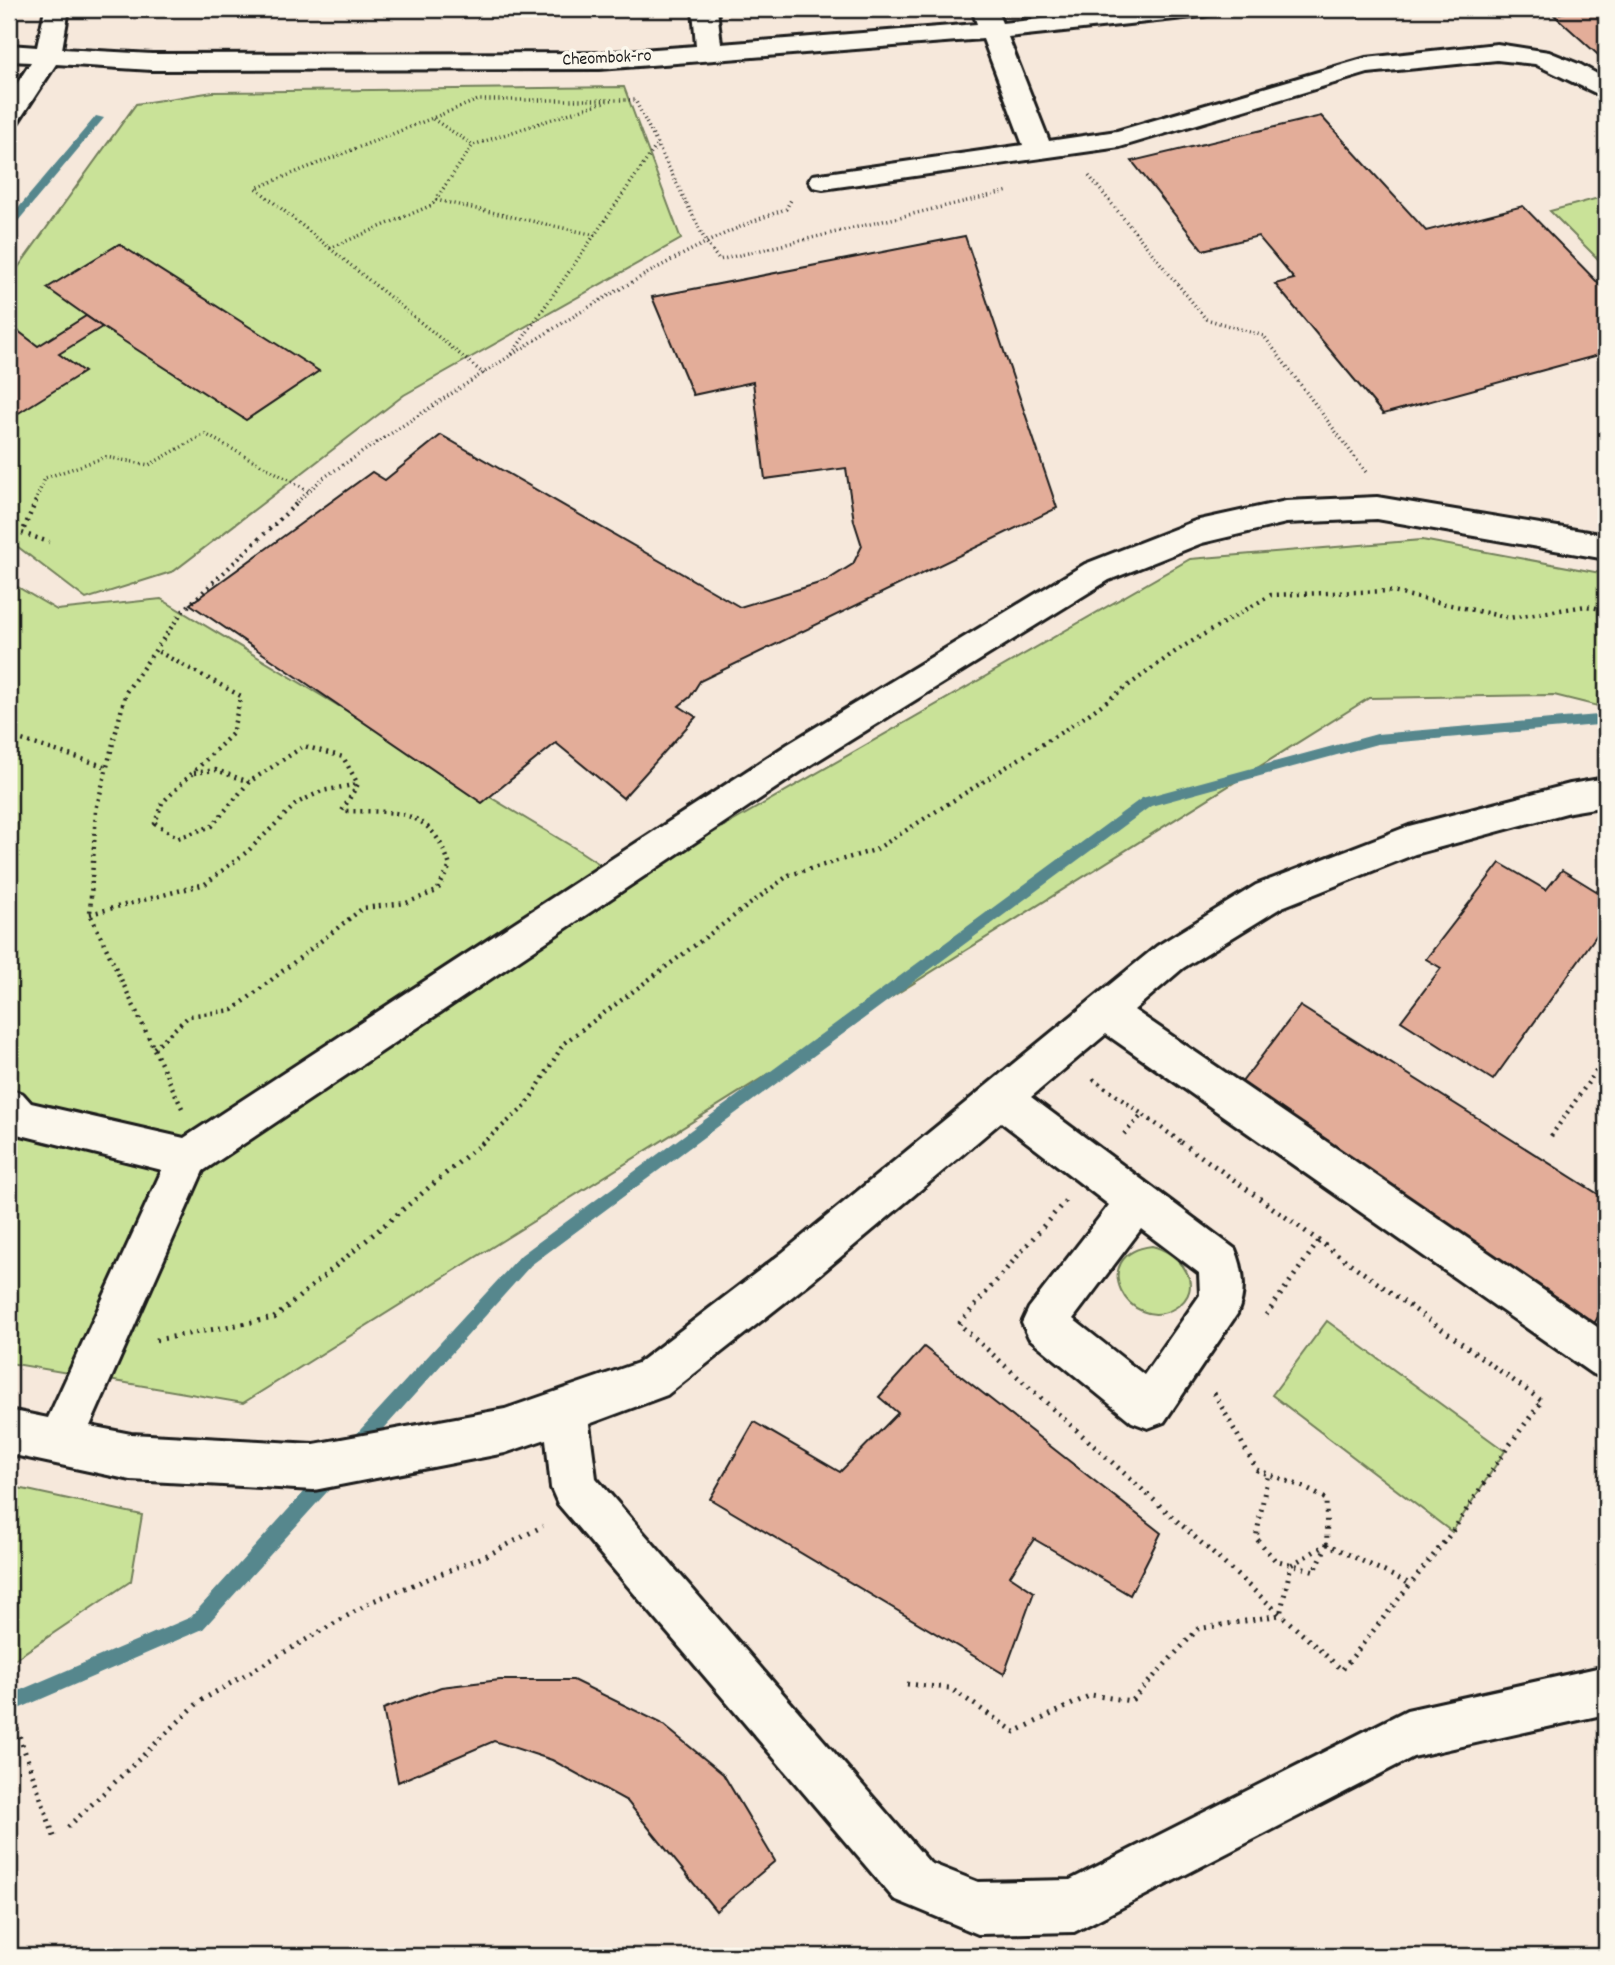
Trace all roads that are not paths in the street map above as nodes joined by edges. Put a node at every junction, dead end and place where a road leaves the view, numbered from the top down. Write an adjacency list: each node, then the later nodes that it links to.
1 (57, 9): 7 (street)
2 (705, 9): 6 (street)
3 (1203, 9): 4 (street, Cheombok-ro)
4 (988, 20): 6 (street, Cheombok-ro); 10 (street)
5 (9, 53): 7 (street, Cheombok-ro)
6 (709, 53): 7 (street, Cheombok-ro)
7 (48, 55): 9 (street)
8 (1606, 90): 10 (street)
9 (9, 116)
10 (1039, 150): 11 (street)
11 (823, 181)
12 (1606, 547): 17 (street)
13 (1606, 792): 14 (street)
14 (1104, 1011): 15 (street); 19 (street)
15 (1001, 1098): 18 (street); 20 (street)
16 (9, 1107): 17 (street)
17 (195, 1154): 22 (street)
18 (1138, 1200): 18 (street)
19 (1606, 1358)
20 (565, 1410): 22 (street); 23 (street)
21 (9, 1432): 22 (street)
22 (60, 1443)
23 (1606, 1690)

